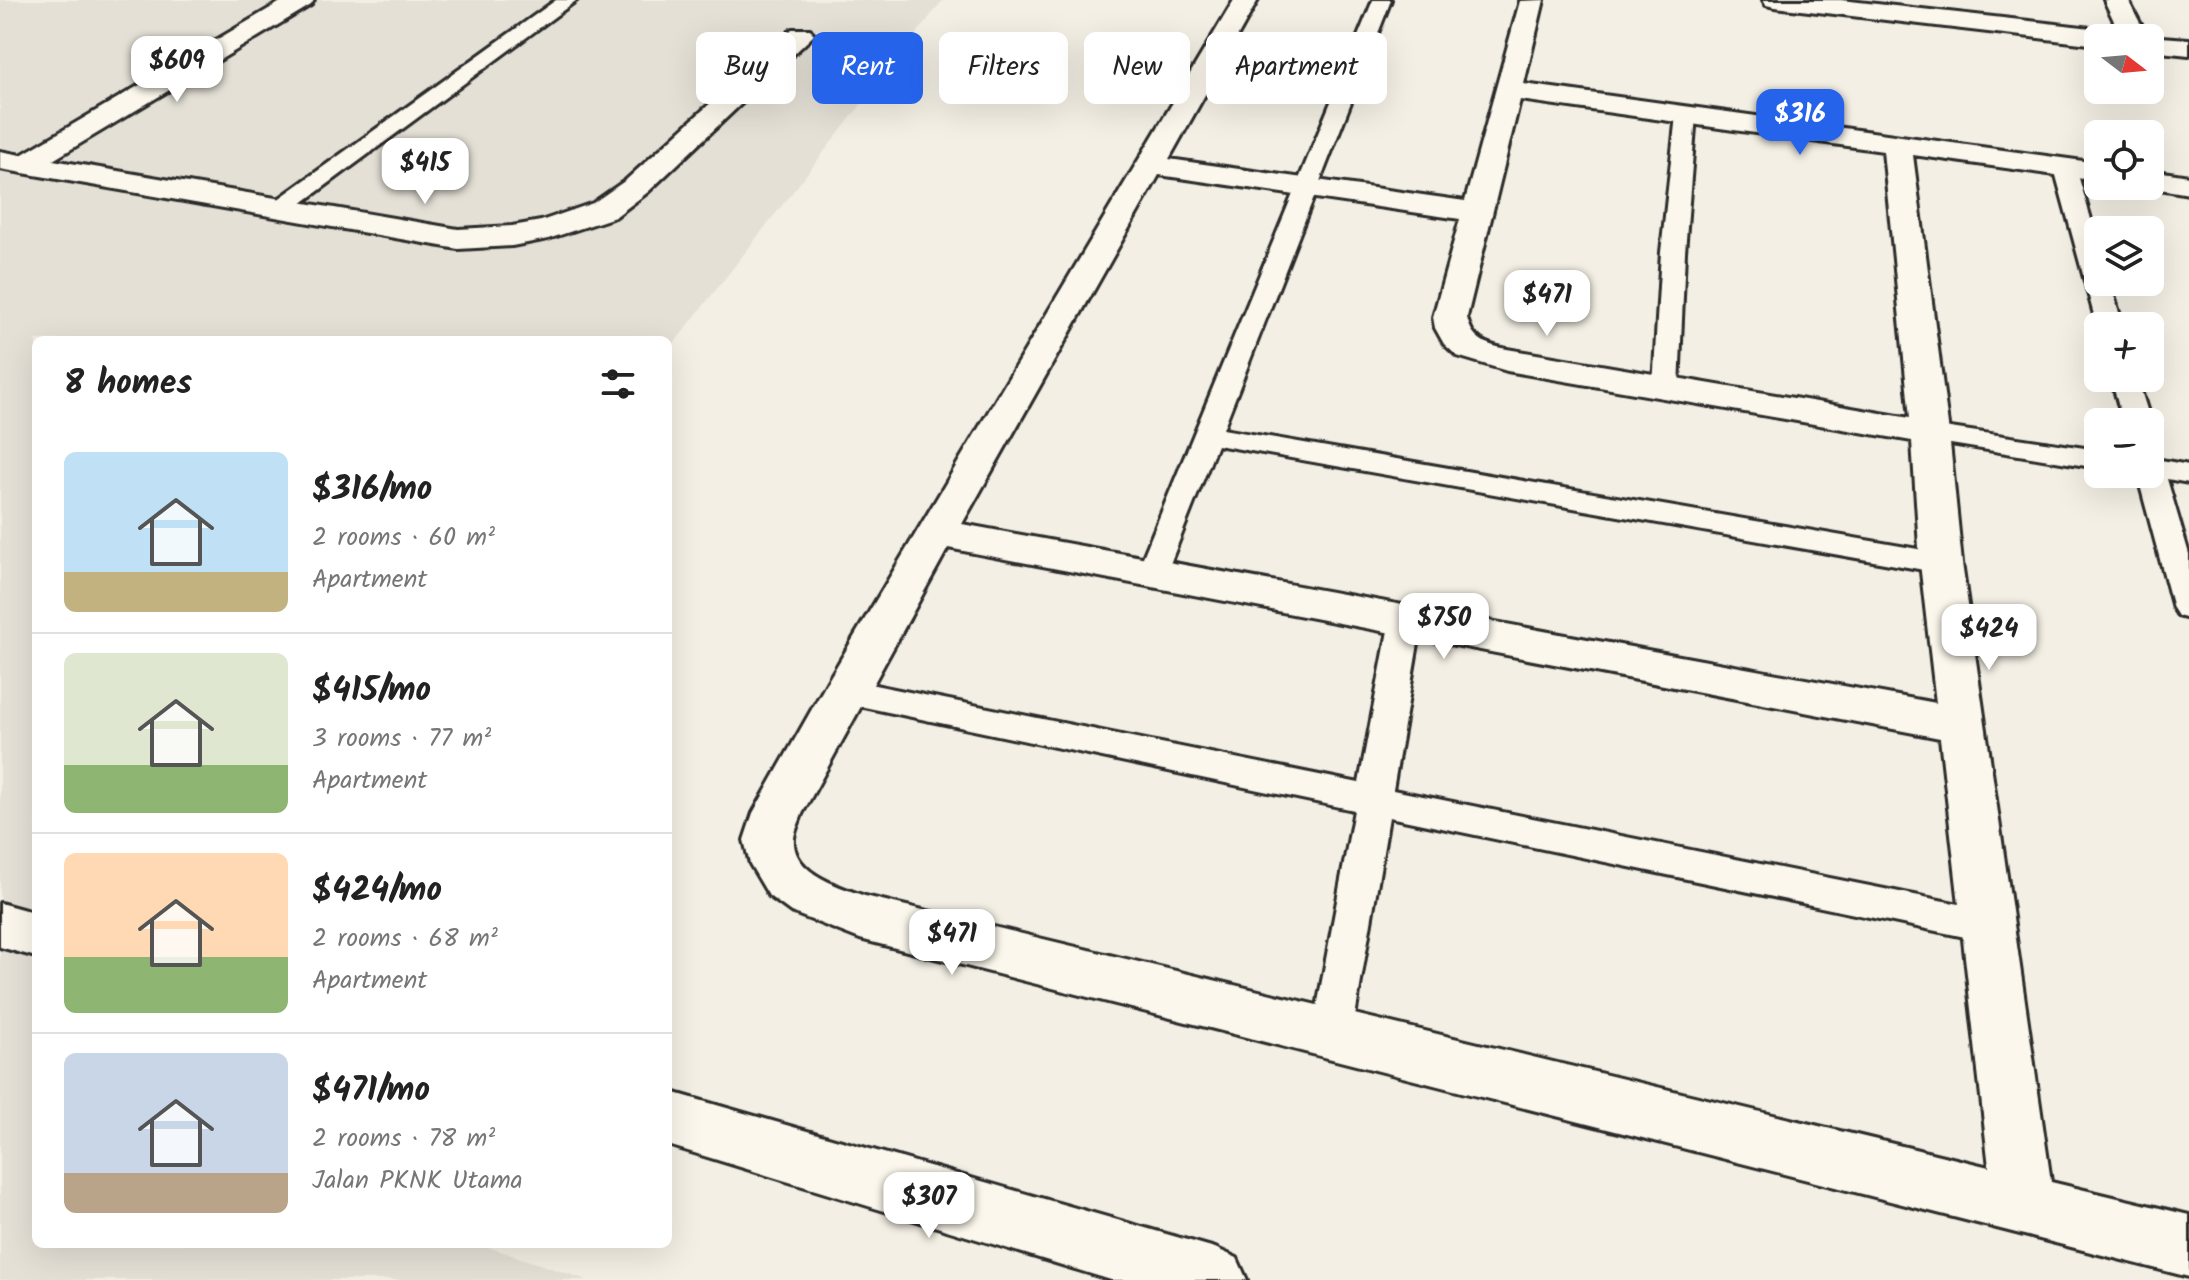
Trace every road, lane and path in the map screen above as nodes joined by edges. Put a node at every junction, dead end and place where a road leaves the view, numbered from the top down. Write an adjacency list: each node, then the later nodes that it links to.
1 (302, 0): 16 (street)
2 (568, 0): 23 (lane)
3 (1246, 0): 17 (street)
4 (1382, 0): 22 (lane)
5 (1775, 0): 10 (street)
6 (2116, 0): 8 (street)
7 (1532, 1): 13 (street)
8 (2128, 24)
9 (801, 35): 23 (street)
10 (2084, 35)
11 (2164, 44): 12 (street)
12 (2189, 47)
13 (1509, 90): 14 (street); 24 (street)
14 (1686, 115): 15 (street); 26 (lane)
15 (1897, 144): 18 (street); 27 (street)
16 (13, 162): 23 (street)
17 (1150, 165): 22 (street); 33 (street)
18 (2065, 168): 19 (street); 25 (lane)
19 (2084, 170)
20 (2164, 181): 21 (street)
21 (2189, 185)
22 (1307, 187): 24 (street); 28 (lane)
23 (278, 210)
24 (1479, 212): 26 (street)
25 (2106, 312)
26 (1666, 387): 27 (street)
27 (1930, 433): 29 (lane); 34 (street)
28 (1205, 434): 34 (lane); 35 (lane)
29 (2084, 457)
30 (2164, 470): 31 (lane)
31 (2189, 474)
32 (2156, 488): 36 (lane)
33 (938, 533): 35 (street); 38 (street)
34 (1941, 563): 39 (street)
35 (1151, 574): 37 (street)
36 (2189, 608)
37 (1406, 620): 39 (street); 40 (lane)
38 (845, 691): 40 (lane); 44 (street)
39 (1961, 725): 42 (street)
40 (1374, 799): 42 (lane); 44 (lane)
41 (0, 925): 43 (street)
42 (1989, 926): 46 (street)
43 (32, 934)
44 (1332, 1034): 46 (street)
45 (672, 1119): 48 (street)
46 (2024, 1206): 47 (street)
47 (2189, 1246)
48 (1215, 1280)

